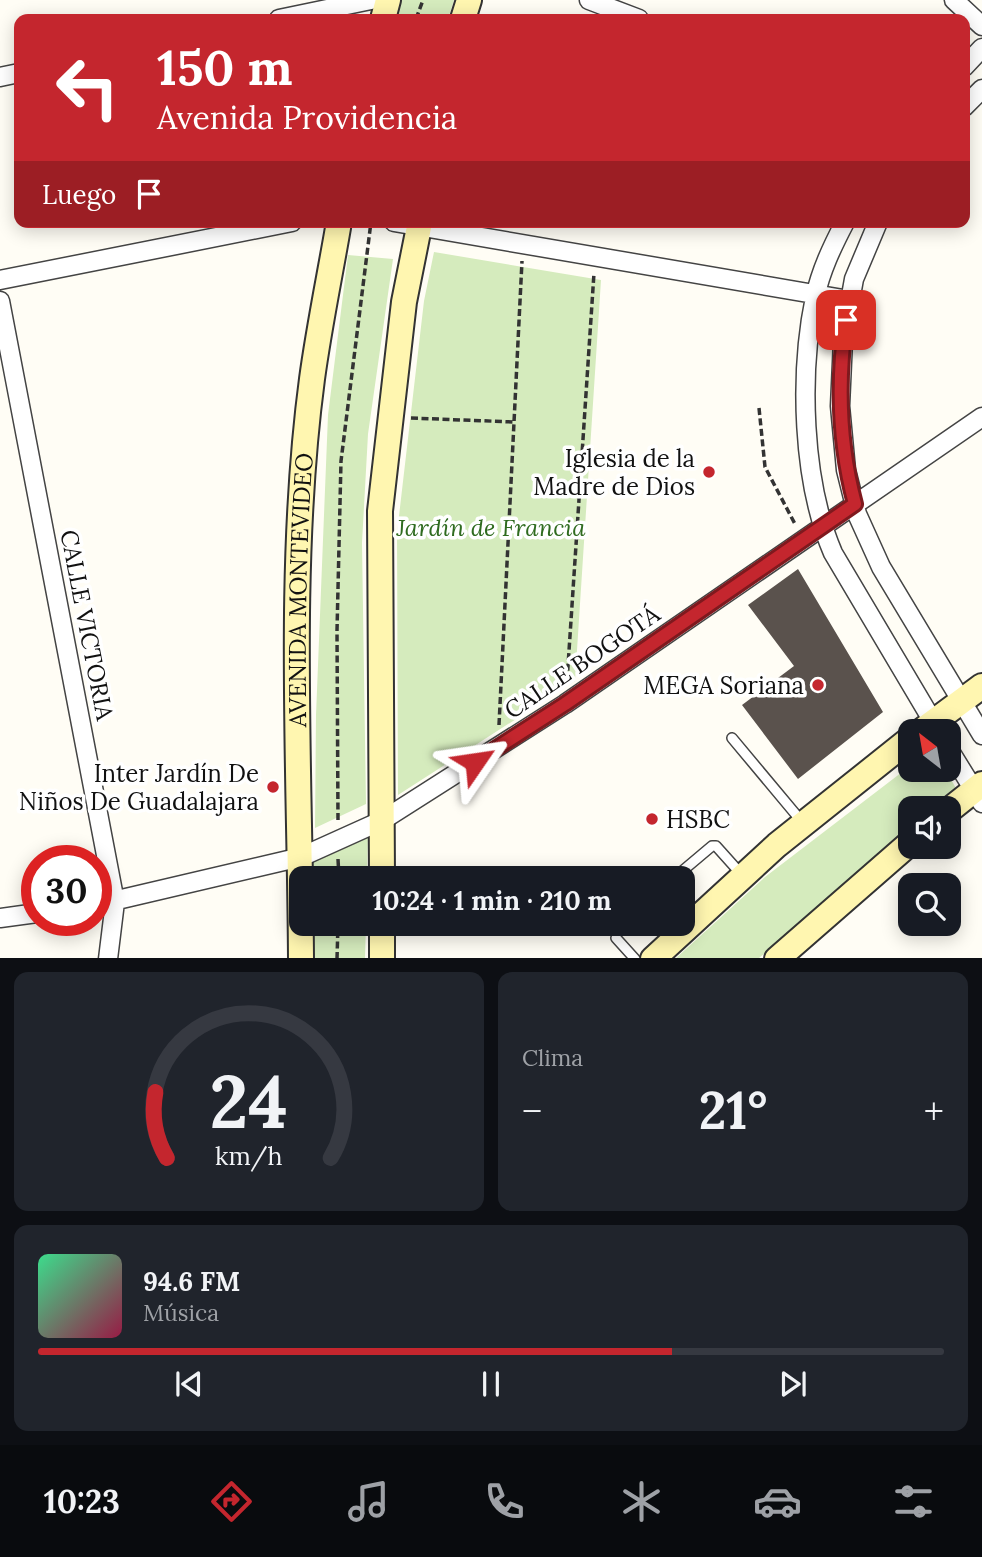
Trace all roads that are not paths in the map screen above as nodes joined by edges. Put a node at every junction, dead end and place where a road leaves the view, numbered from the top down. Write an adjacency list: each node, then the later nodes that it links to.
1 (371, 0): 4 (street)
2 (589, 0): 5 (street)
3 (954, 0): 6 (street)
4 (303, 14)
5 (626, 14)
6 (969, 14)
7 (261, 228): 13 (street)
8 (338, 228): 33 (street, AVENIDA MONTEVIDEO)
9 (419, 228): 30 (street)
10 (435, 228): 14 (street)
11 (842, 228): 14 (street)
12 (875, 228): 15 (street)
13 (0, 279)
14 (816, 295): 15 (street); 19 (street)
15 (849, 300): 18 (street)
16 (0, 301): 38 (street, CALLE VICTORIA)
17 (982, 417): 18 (street, CALLE BOGOTÁ)
18 (855, 504): 19 (street, CALLE BOGOTÁ); 21 (street)
19 (822, 528): 22 (street); 30 (street, CALLE BOGOTÁ)
20 (982, 686): 21 (street)
21 (962, 701): 23 (street); 24 (street)
22 (925, 719)
23 (941, 719)
24 (982, 735)
25 (732, 738): 31 (lane)
26 (898, 749): 31 (street)
27 (961, 766): 28 (street)
28 (979, 792): 29 (street)
29 (961, 803)
30 (383, 820): 33 (street, CALLE BOGOTÁ); 34 (street)
31 (804, 824): 36 (street)
32 (898, 854): 43 (street)
33 (301, 857): 38 (street, CALLE BOGOTÁ); 45 (street, AVENIDA MONTEVIDEO)
34 (382, 866)
35 (688, 866): 36 (lane)
36 (743, 876): 48 (street)
37 (112, 902): 38 (street, CALLE BOGOTÁ)
38 (115, 902): 44 (street, CALLE VICTORIA)
39 (21, 915): 40 (street)
40 (0, 918)
41 (382, 936): 46 (street)
42 (616, 938): 47 (lane)
43 (782, 957)
44 (108, 958)
45 (301, 958)
46 (382, 958)
47 (635, 958)
48 (653, 958)

